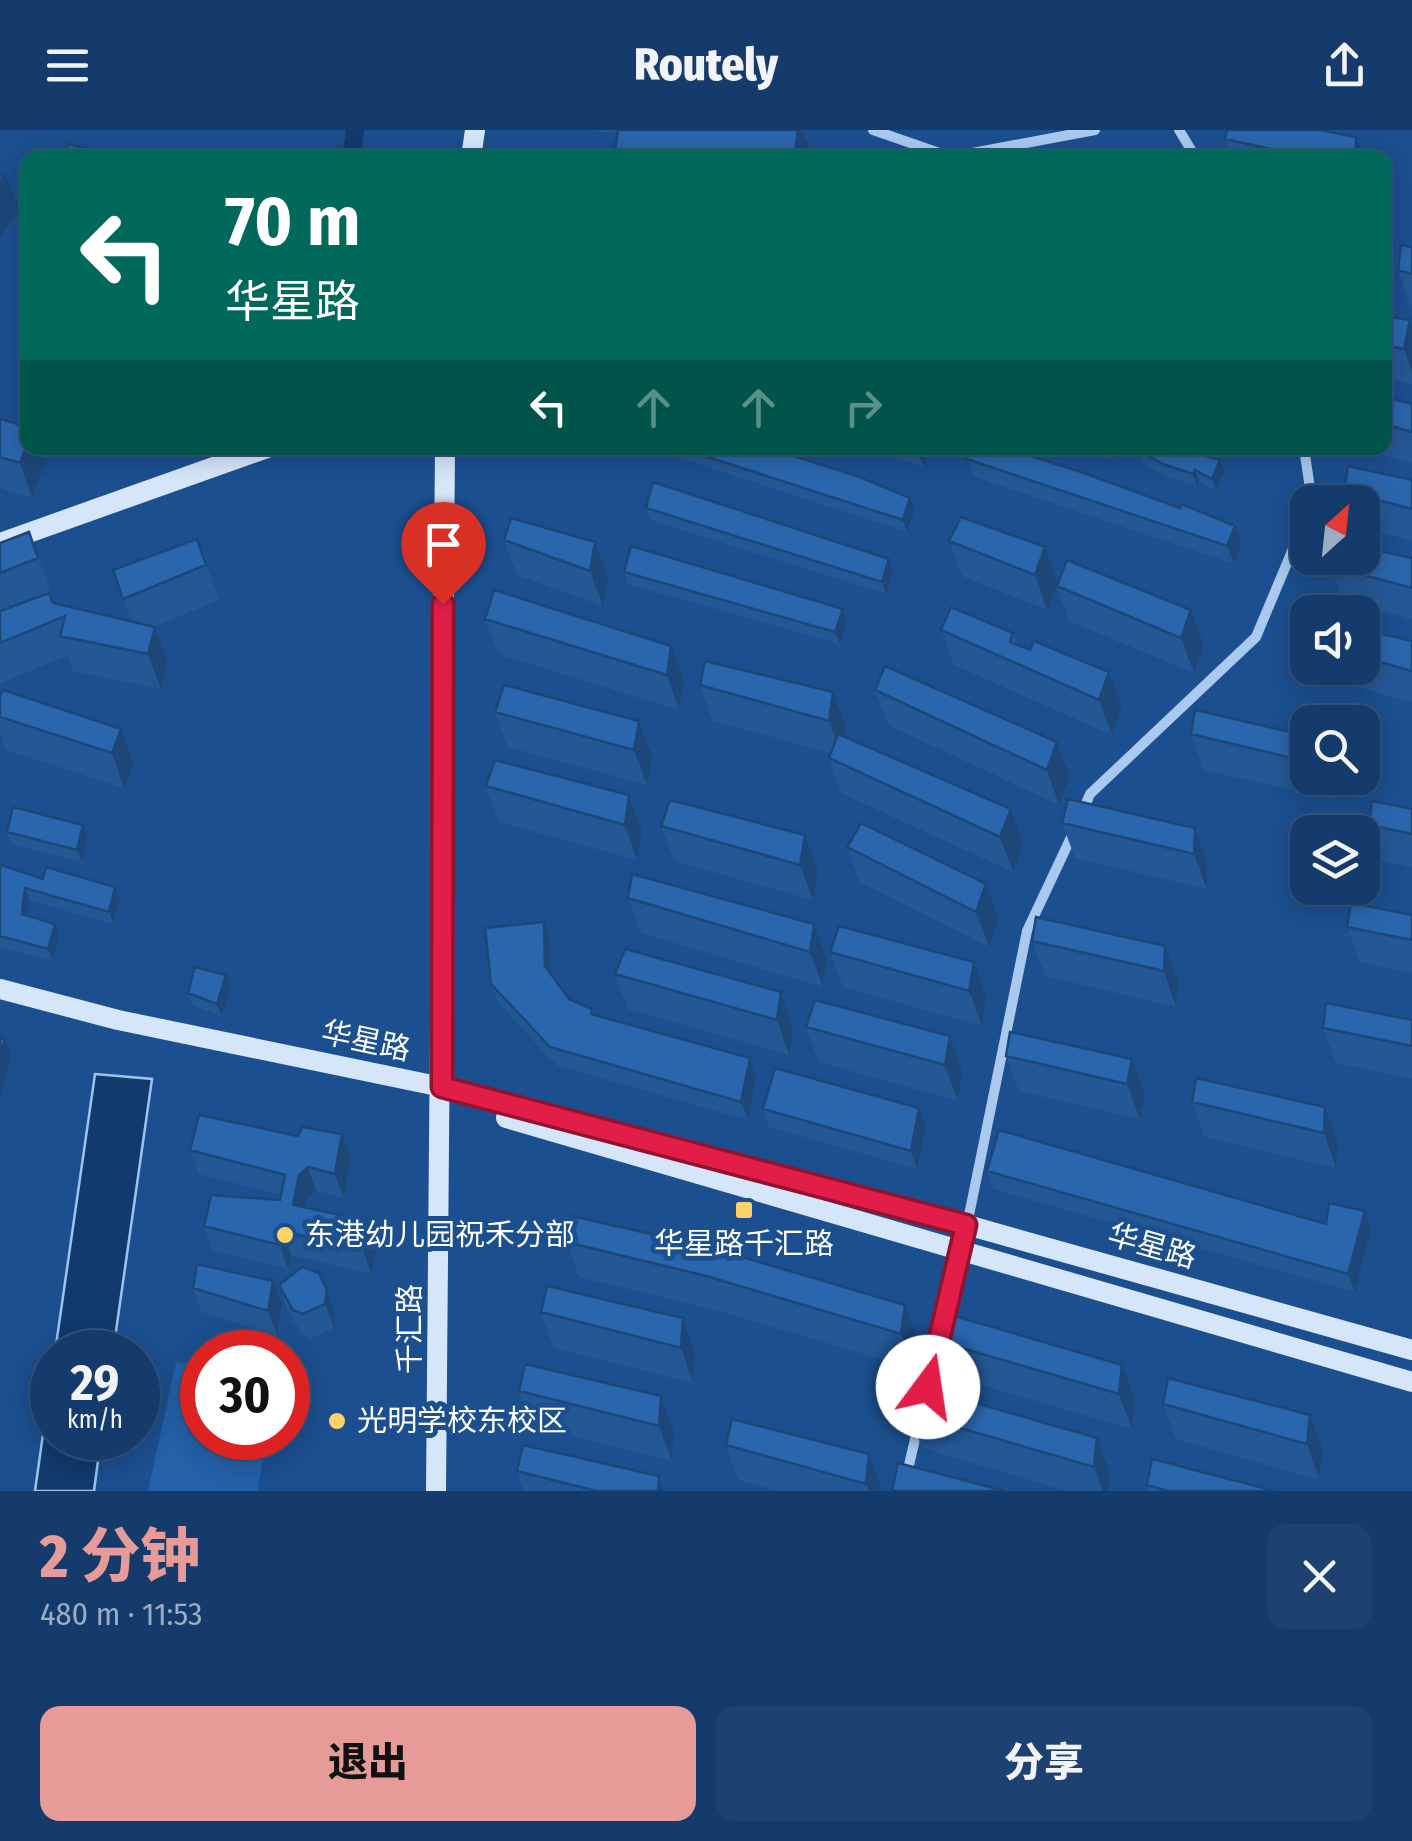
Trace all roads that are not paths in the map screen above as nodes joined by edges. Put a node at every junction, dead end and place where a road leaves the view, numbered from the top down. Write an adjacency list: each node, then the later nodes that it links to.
1 (873, 130): 3 (street)
2 (1095, 130): 4 (street)
3 (929, 150)
4 (993, 150)
5 (247, 455): 9 (street)
6 (445, 455): 12 (street, 千汇路)
7 (1305, 455): 8 (street)
8 (1309, 485)
9 (0, 543)
10 (1290, 555): 13 (street)
11 (0, 988): 12 (street, 华星路)
12 (442, 1087): 13 (street, 华星路); 14 (street); 17 (street, 千汇路)
13 (966, 1225): 14 (street); 15 (street, 华星路)
14 (961, 1248): 16 (street); 18 (street)
15 (1412, 1350)
16 (1412, 1382)
17 (436, 1491)
18 (903, 1491)

